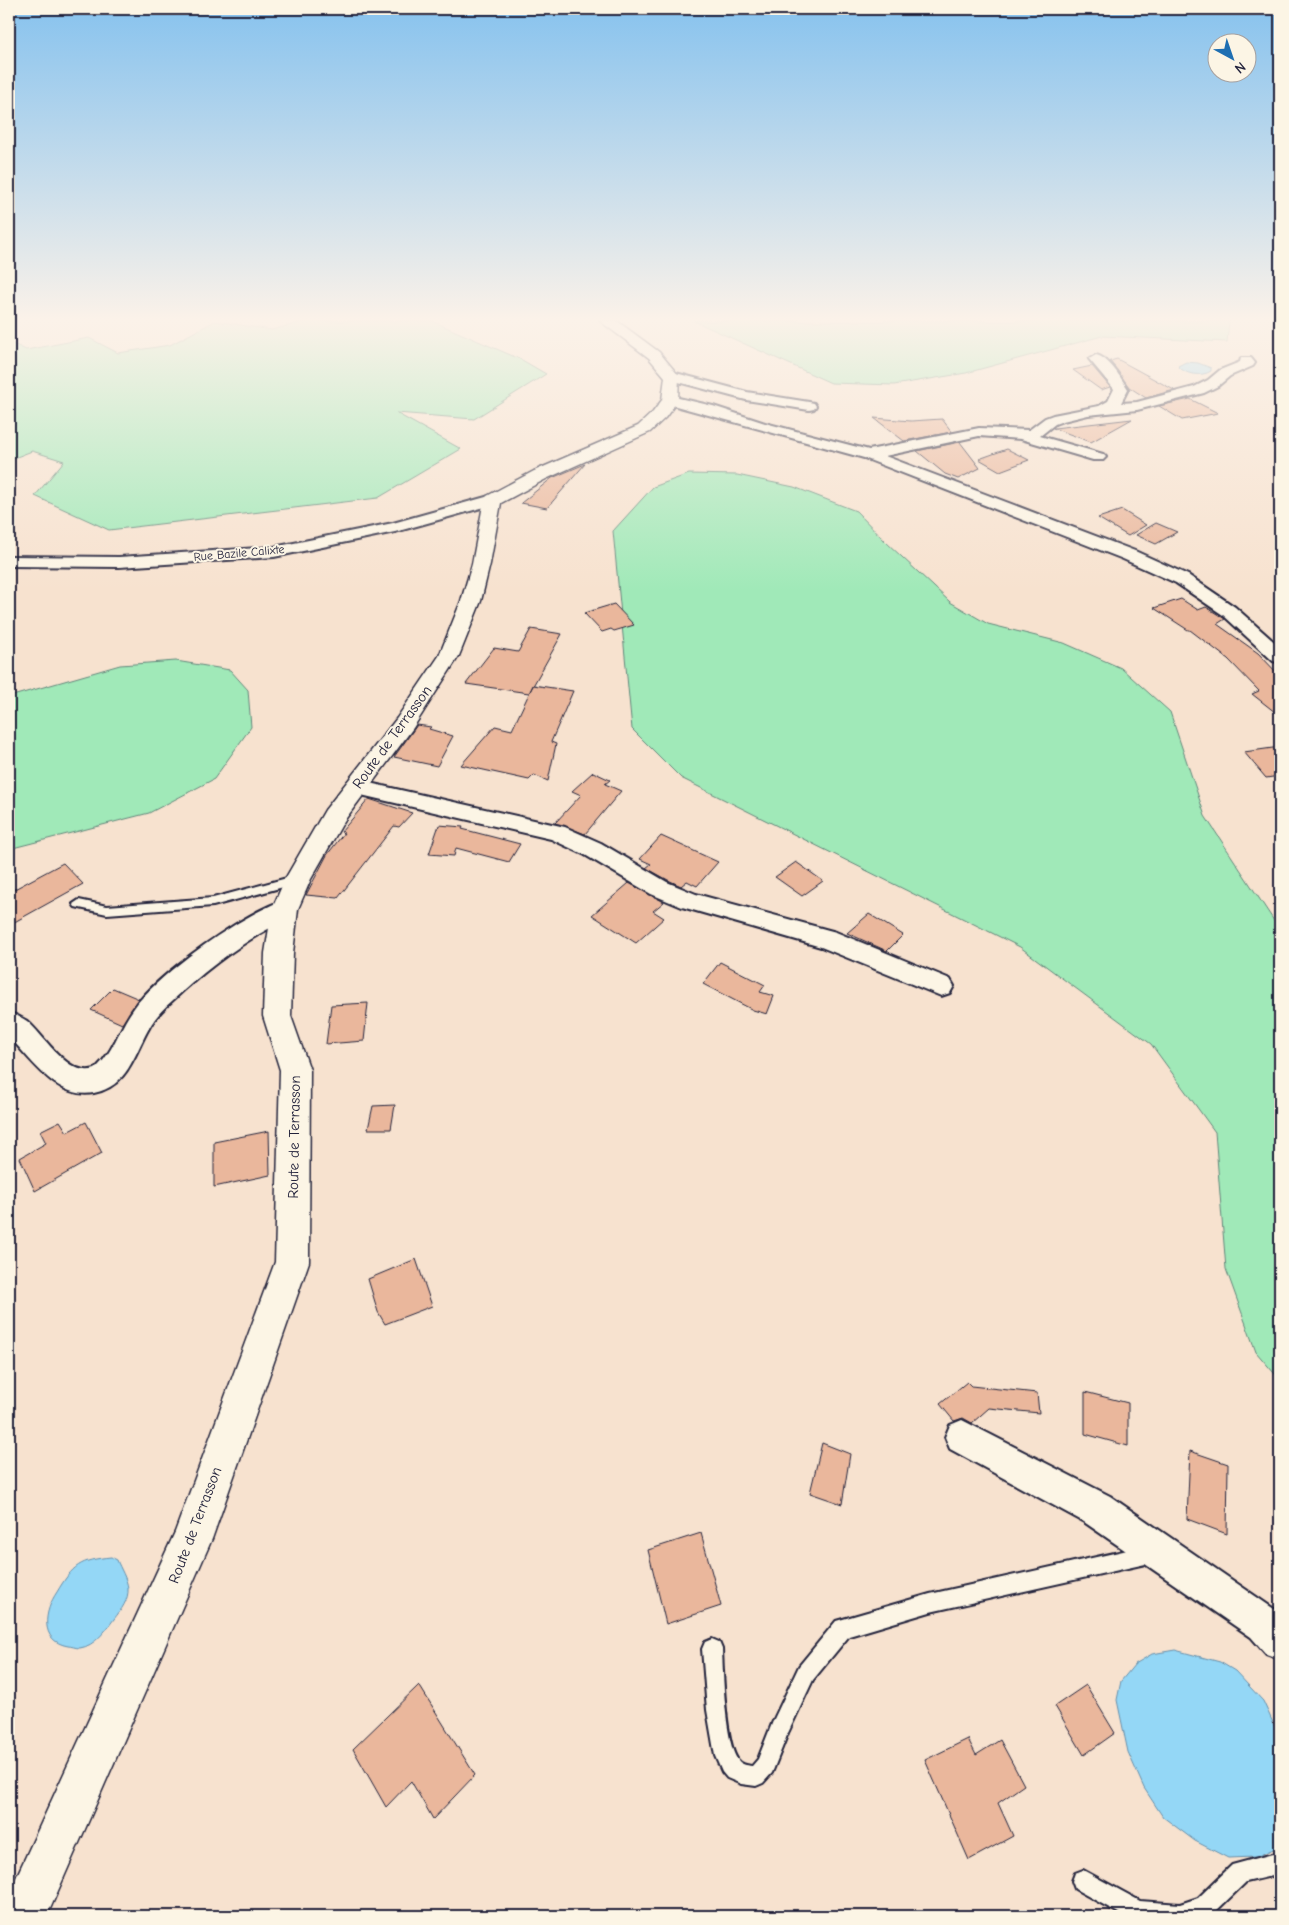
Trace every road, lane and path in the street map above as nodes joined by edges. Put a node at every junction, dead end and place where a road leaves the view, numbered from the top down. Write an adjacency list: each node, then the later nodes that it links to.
1 (662, 411): 7 (street)
2 (714, 411): 5 (street)
3 (1094, 411): 4 (street)
4 (1022, 435): 5 (street); 6 (street)
5 (869, 455): 9 (street)
6 (1098, 457)
7 (493, 500): 8 (street, Rue Bazile Calixte); 10 (street, Route de Terrasson)
8 (9, 561)
9 (1280, 657)
10 (356, 787): 11 (street, Route de Terrasson); 14 (street)
11 (298, 879): 12 (lane); 13 (street, Route de Terrasson)
12 (78, 904)
13 (285, 910): 15 (street); 22 (street, Route de Terrasson)
14 (940, 986)
15 (9, 1023)
16 (962, 1437): 17 (street)
17 (1160, 1552): 18 (street); 19 (lane)
18 (1280, 1640)
19 (712, 1649)
20 (1280, 1862): 21 (lane)
21 (1083, 1881)
22 (23, 1916)

